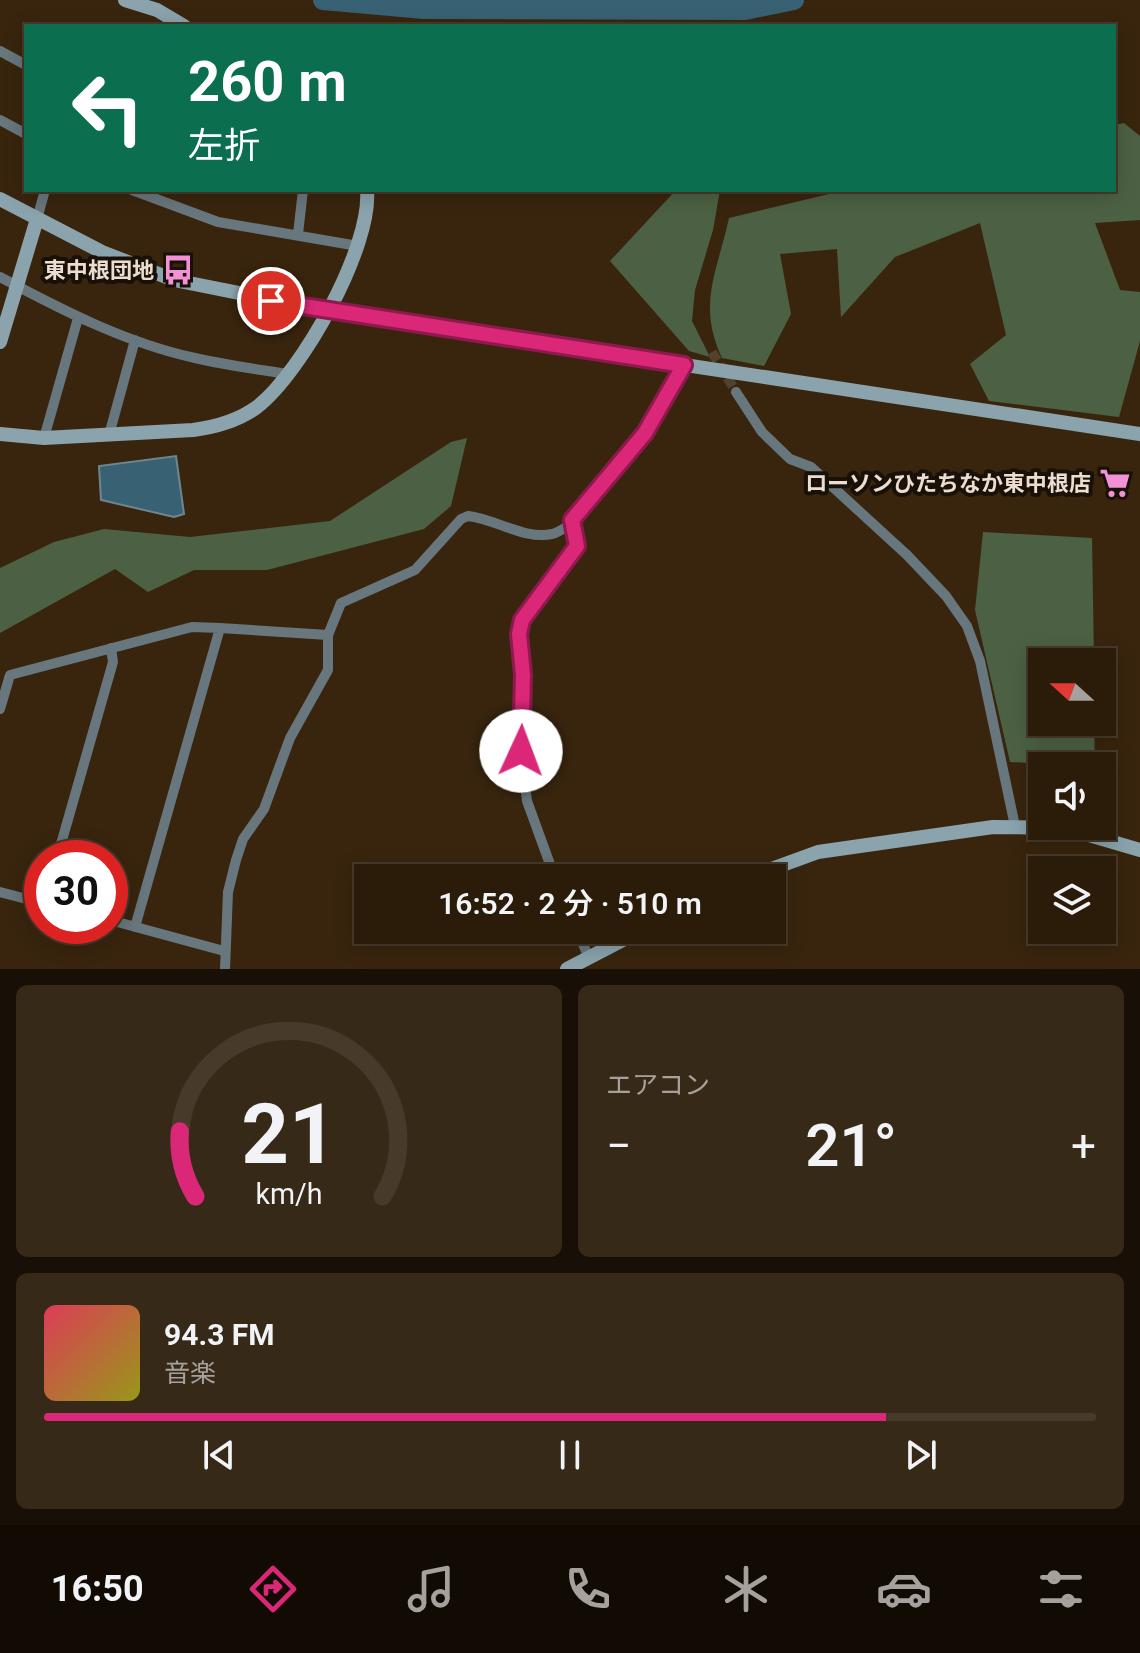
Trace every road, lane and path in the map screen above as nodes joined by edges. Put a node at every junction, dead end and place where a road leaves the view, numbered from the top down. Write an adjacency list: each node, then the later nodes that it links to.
1 (125, 0): 2 (street)
2 (177, 24)
3 (0, 51): 4 (street)
4 (24, 64)
5 (0, 120): 6 (street)
6 (24, 133)
7 (44, 192): 12 (street)
8 (137, 192): 13 (street)
9 (303, 192): 13 (street)
10 (367, 192): 14 (street)
11 (0, 199): 12 (street)
12 (37, 219): 16 (street); 17 (street)
13 (298, 234): 14 (street)
14 (358, 246): 17 (street)
15 (0, 277): 16 (street)
16 (16, 286): 18 (street); 20 (street)
17 (329, 311): 21 (street); 22 (street)
18 (78, 318): 19 (street); 27 (street)
19 (135, 340): 22 (street); 26 (street)
20 (0, 342)
21 (684, 365): 25 (street); 28 (street)
22 (287, 374): 26 (street)
23 (736, 392): 33 (street)
24 (0, 434): 27 (street)
25 (1140, 434)
26 (109, 435): 27 (street)
27 (44, 438)
28 (572, 520): 30 (street); 36 (street)
29 (220, 628): 30 (street); 31 (street); 41 (street)
30 (328, 635): 44 (street)
31 (111, 648): 32 (street); 34 (street)
32 (0, 709)
33 (1015, 826): 35 (street); 37 (street)
34 (62, 840)
35 (1140, 850)
36 (550, 864)
37 (780, 864)
38 (0, 892): 39 (street)
39 (24, 898)
40 (128, 925): 41 (street)
41 (135, 927): 44 (street)
42 (583, 944): 45 (street)
43 (616, 944): 45 (street)
44 (224, 951): 46 (street)
45 (589, 958): 47 (street)
46 (225, 969)
47 (567, 969)

